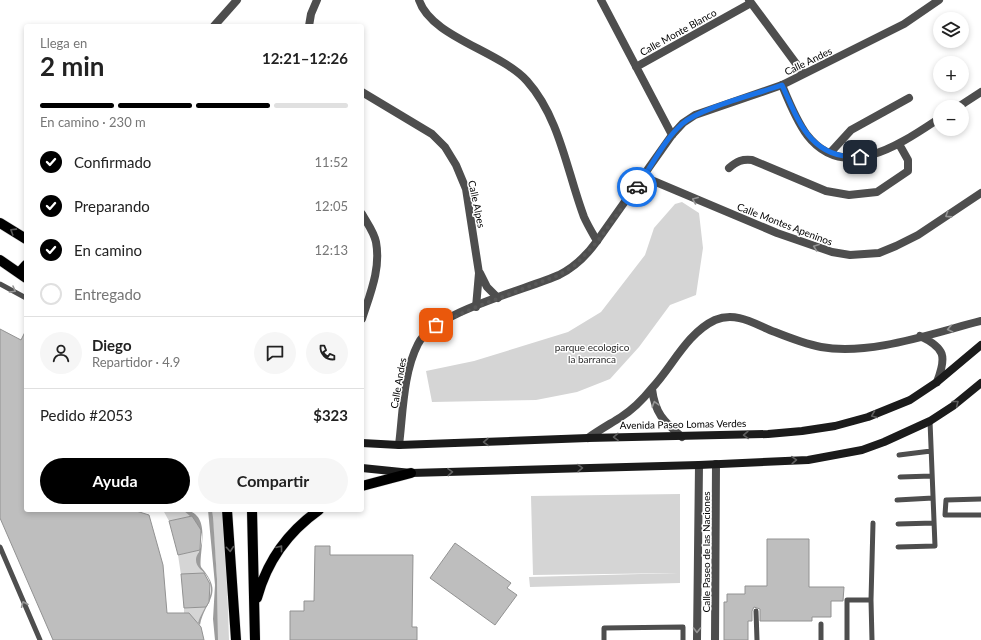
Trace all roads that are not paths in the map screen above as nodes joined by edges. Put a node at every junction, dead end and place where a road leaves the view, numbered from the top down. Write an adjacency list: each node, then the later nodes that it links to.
1 (237, 0): 7 (street)
2 (317, 0): 8 (street)
3 (419, 0): 26 (street)
4 (601, 0): 9 (street)
5 (939, 0): 10 (street, Calle Andes)
6 (750, 2): 9 (street, Calle Monte Blanco); 10 (street)
7 (216, 24)
8 (309, 24)
9 (636, 67): 17 (street)
10 (803, 73): 11 (street, Calle Andes)
11 (782, 85): 17 (street, Calle Andes); 19 (street)
12 (981, 92): 15 (street)
13 (364, 93): 29 (street, Calle Alpes)
14 (909, 98): 19 (street)
15 (969, 100)
16 (933, 122): 18 (street)
17 (672, 135): 21 (street, Calle Andes)
18 (899, 144): 19 (street); 20 (street)
19 (830, 153)
20 (729, 168)
21 (644, 177): 22 (street, Calle Montes Apeninos, one-way to 21); 26 (street, Calle Andes)
22 (981, 193)
23 (364, 218): 34 (street)
24 (0, 222): 25 (main road, one-way to 24)
25 (24, 238)
26 (597, 242): 32 (street, Calle Andes)
27 (0, 260): 28 (main road)
28 (24, 272)
29 (479, 273): 32 (street, Calle Alpes); 33 (street, Calle Alpes)
30 (0, 284): 31 (lane, one-way to 31)
31 (24, 297)
32 (498, 298): 33 (street, Calle Andes)
33 (476, 307): 45 (street, Calle Andes)
34 (364, 312)
35 (981, 322): 36 (street, one-way to 36)
36 (920, 336): 38 (street); 40 (street)
37 (981, 345): 38 (main road, Avenida Paseo Lomas Verdes)
38 (937, 382): 42 (main road, Avenida Paseo Lomas Verdes, one-way to 42)
39 (981, 383): 41 (main road, one-way to 39)
40 (652, 388): 42 (street, one-way to 40); 43 (street)
41 (930, 421): 46 (lane); 48 (main road, one-way to 41)
42 (682, 437): 43 (main road, Avenida Paseo Lomas Verdes, one-way to 43)
43 (588, 438): 45 (main road, Avenida Paseo Lomas Verdes, one-way to 45)
44 (364, 443): 45 (main road, Avenida Paseo Lomas Verdes)
45 (399, 445)
46 (931, 451): 47 (lane); 52 (lane)
47 (899, 455)
48 (716, 464): 49 (main road); 79 (street, Calle Paseo de las Naciones)
49 (699, 465): 51 (main road, one-way to 49); 78 (street, Calle Paseo de las Naciones, one-way to 78)
50 (364, 468): 51 (main road)
51 (411, 473): 54 (main road)
52 (932, 476): 53 (lane); 55 (lane)
53 (900, 477)
54 (364, 485)
55 (933, 498): 57 (lane); 63 (lane)
56 (981, 499): 61 (lane)
57 (897, 500)
58 (226, 512): 70 (main road, one-way to 70)
59 (252, 512): 68 (main road)
60 (317, 512): 68 (main road, one-way to 60)
61 (981, 515)
62 (874, 523): 67 (lane)
63 (934, 523): 64 (lane); 66 (lane)
64 (898, 524)
65 (0, 547): 72 (lane, one-way to 65)
66 (898, 547)
67 (871, 600): 82 (lane); 83 (lane)
68 (254, 609): 75 (main road)
69 (756, 611): 80 (lane)
70 (234, 619): 73 (lane); 74 (main road)
71 (821, 624): 81 (lane)
72 (40, 640)
73 (231, 640)
74 (236, 640)
75 (255, 640)
76 (604, 640): 77 (lane)
77 (683, 640)
78 (697, 640)
79 (715, 640)
80 (757, 640)
81 (821, 640)
82 (847, 640)
83 (872, 640)

